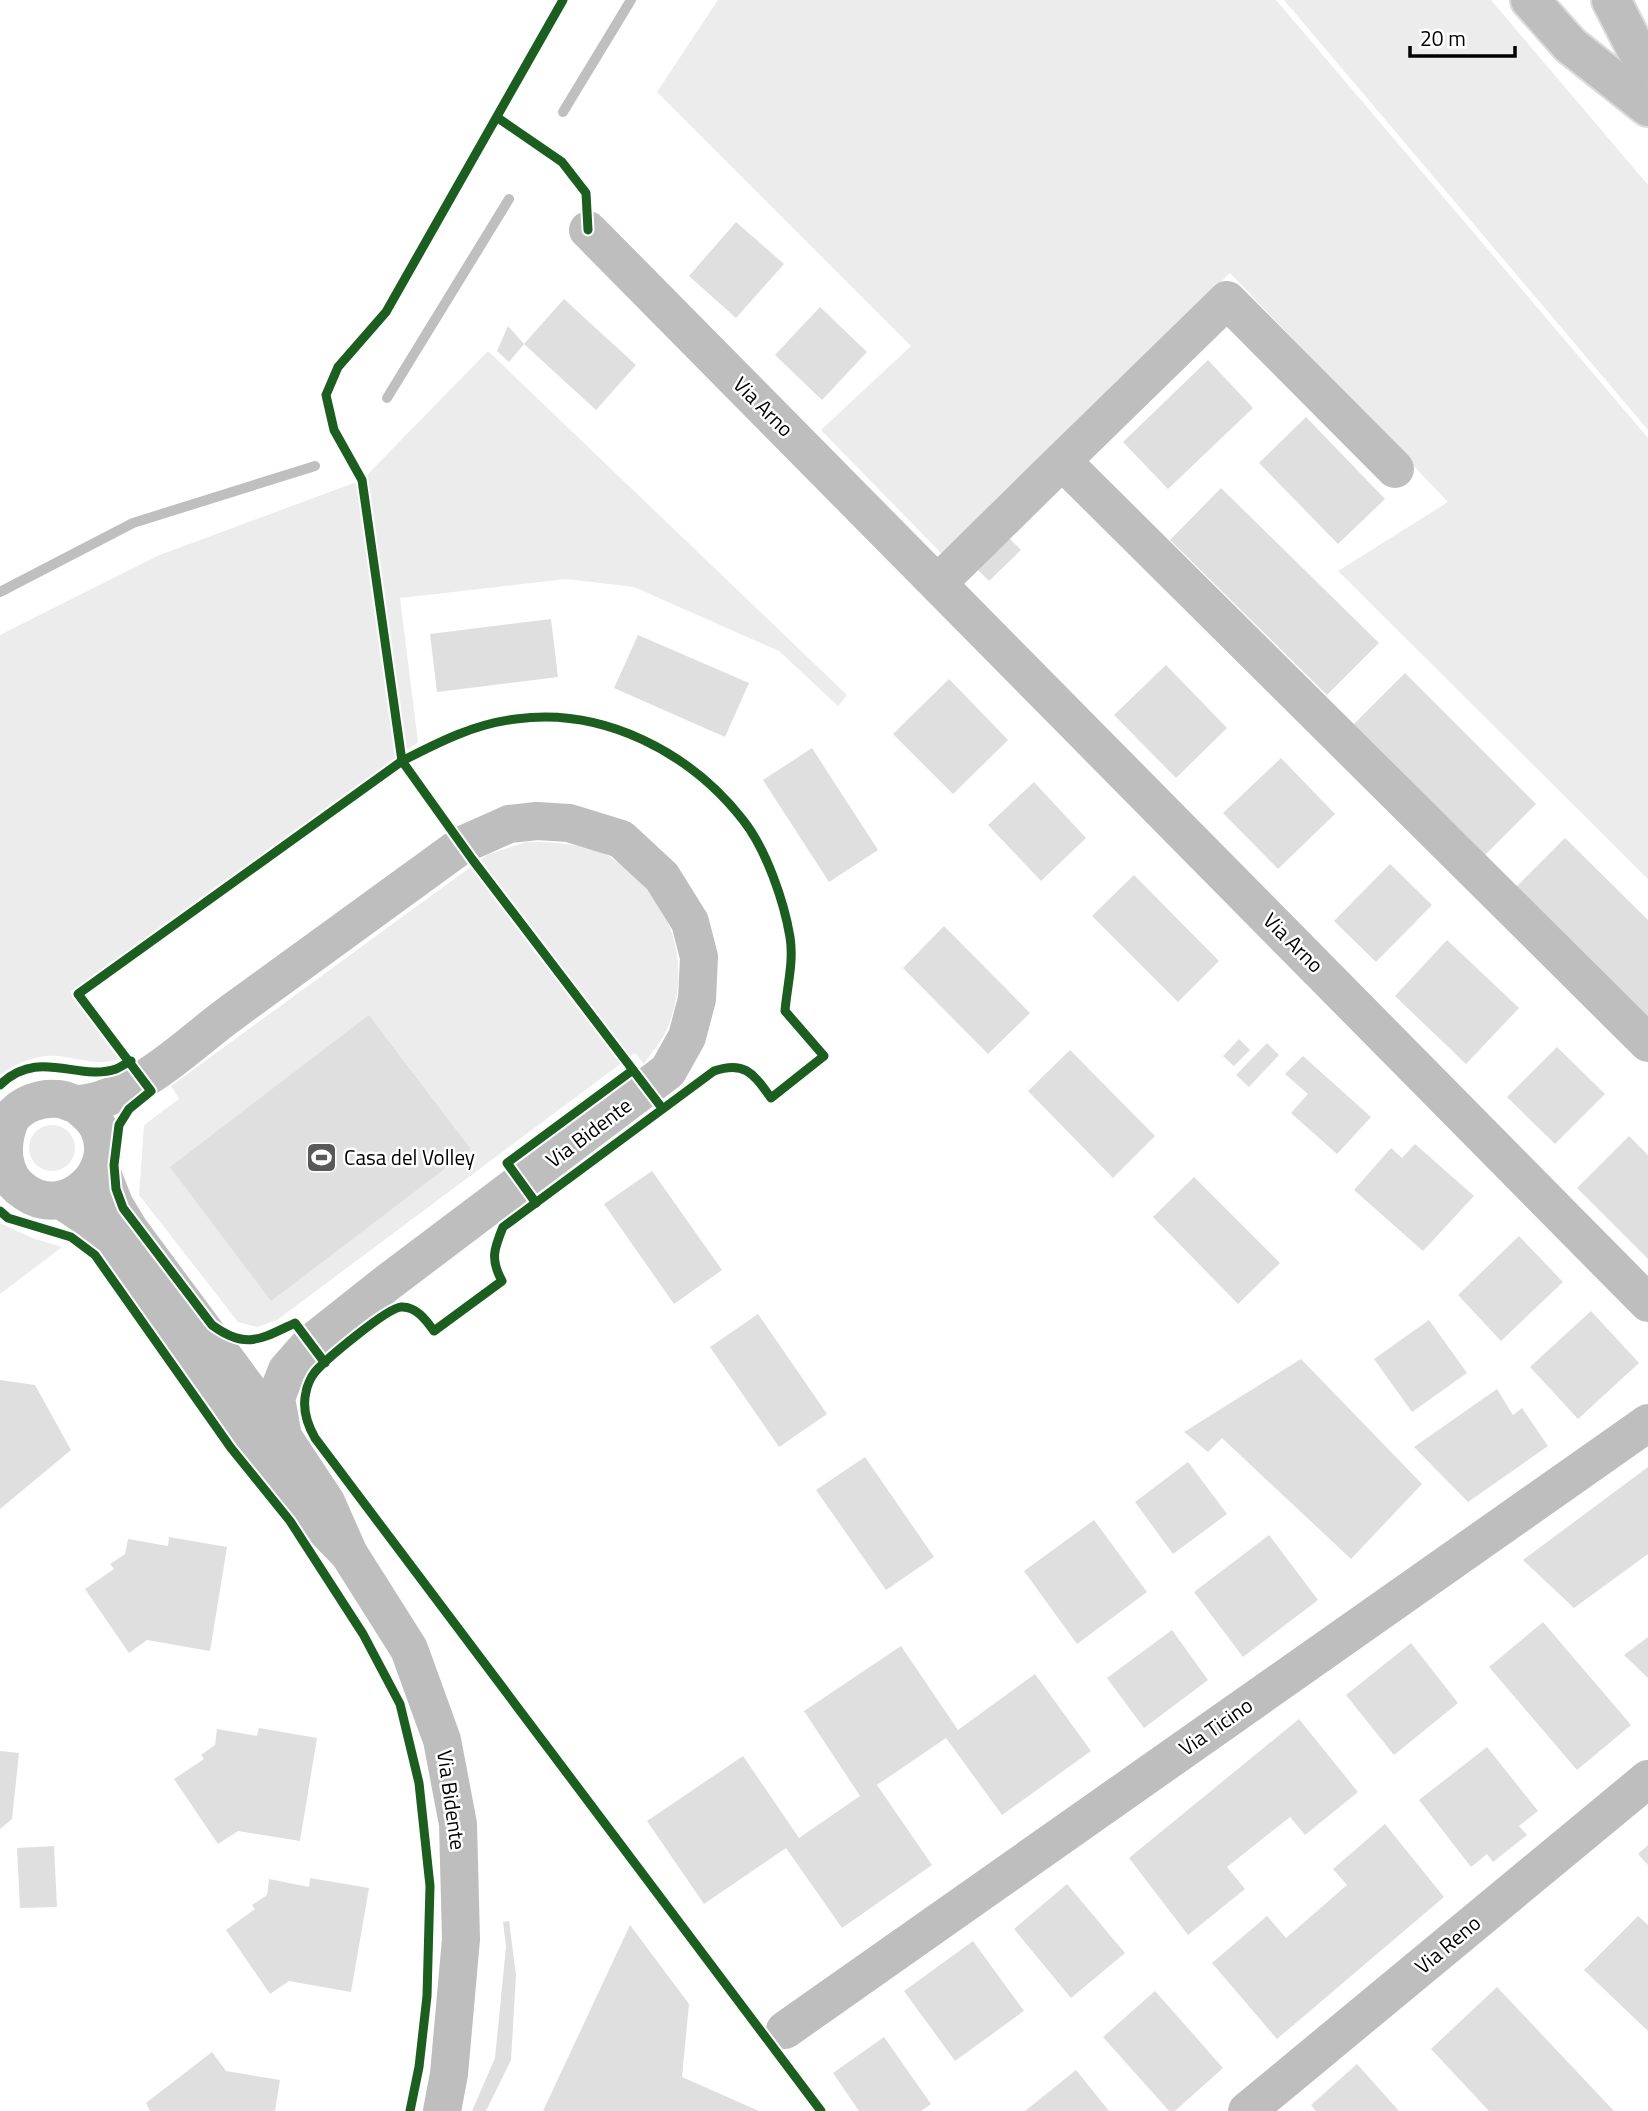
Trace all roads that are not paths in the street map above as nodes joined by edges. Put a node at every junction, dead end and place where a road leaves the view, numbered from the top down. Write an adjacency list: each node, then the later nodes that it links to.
1 (1530, 0): 4 (street)
2 (1611, 0): 3 (street)
3 (1648, 63)
4 (1648, 107)
5 (588, 230): 8 (street, Via Arno)
6 (1062, 461): 7 (street); 8 (street); 9 (street)
7 (1395, 469)
8 (938, 583): 13 (street, Via Arno)
9 (1648, 1042)
10 (76, 1104): 11 (street, Via Bidente); 12 (street, Via Bidente); 15 (street, Via Bidente)
11 (100, 1168): 12 (street); 15 (street, Via Bidente)
12 (61, 1200): 16 (street, Via Bidente)
13 (1648, 1303)
14 (1648, 1423): 18 (street, Via Ticino)
15 (283, 1437): 16 (street, Via Bidente)
16 (349, 1554): 19 (street, Via Bidente)
17 (1648, 1779): 20 (street, Via Reno)
18 (785, 2030)
19 (442, 2111)
20 (1247, 2111)

